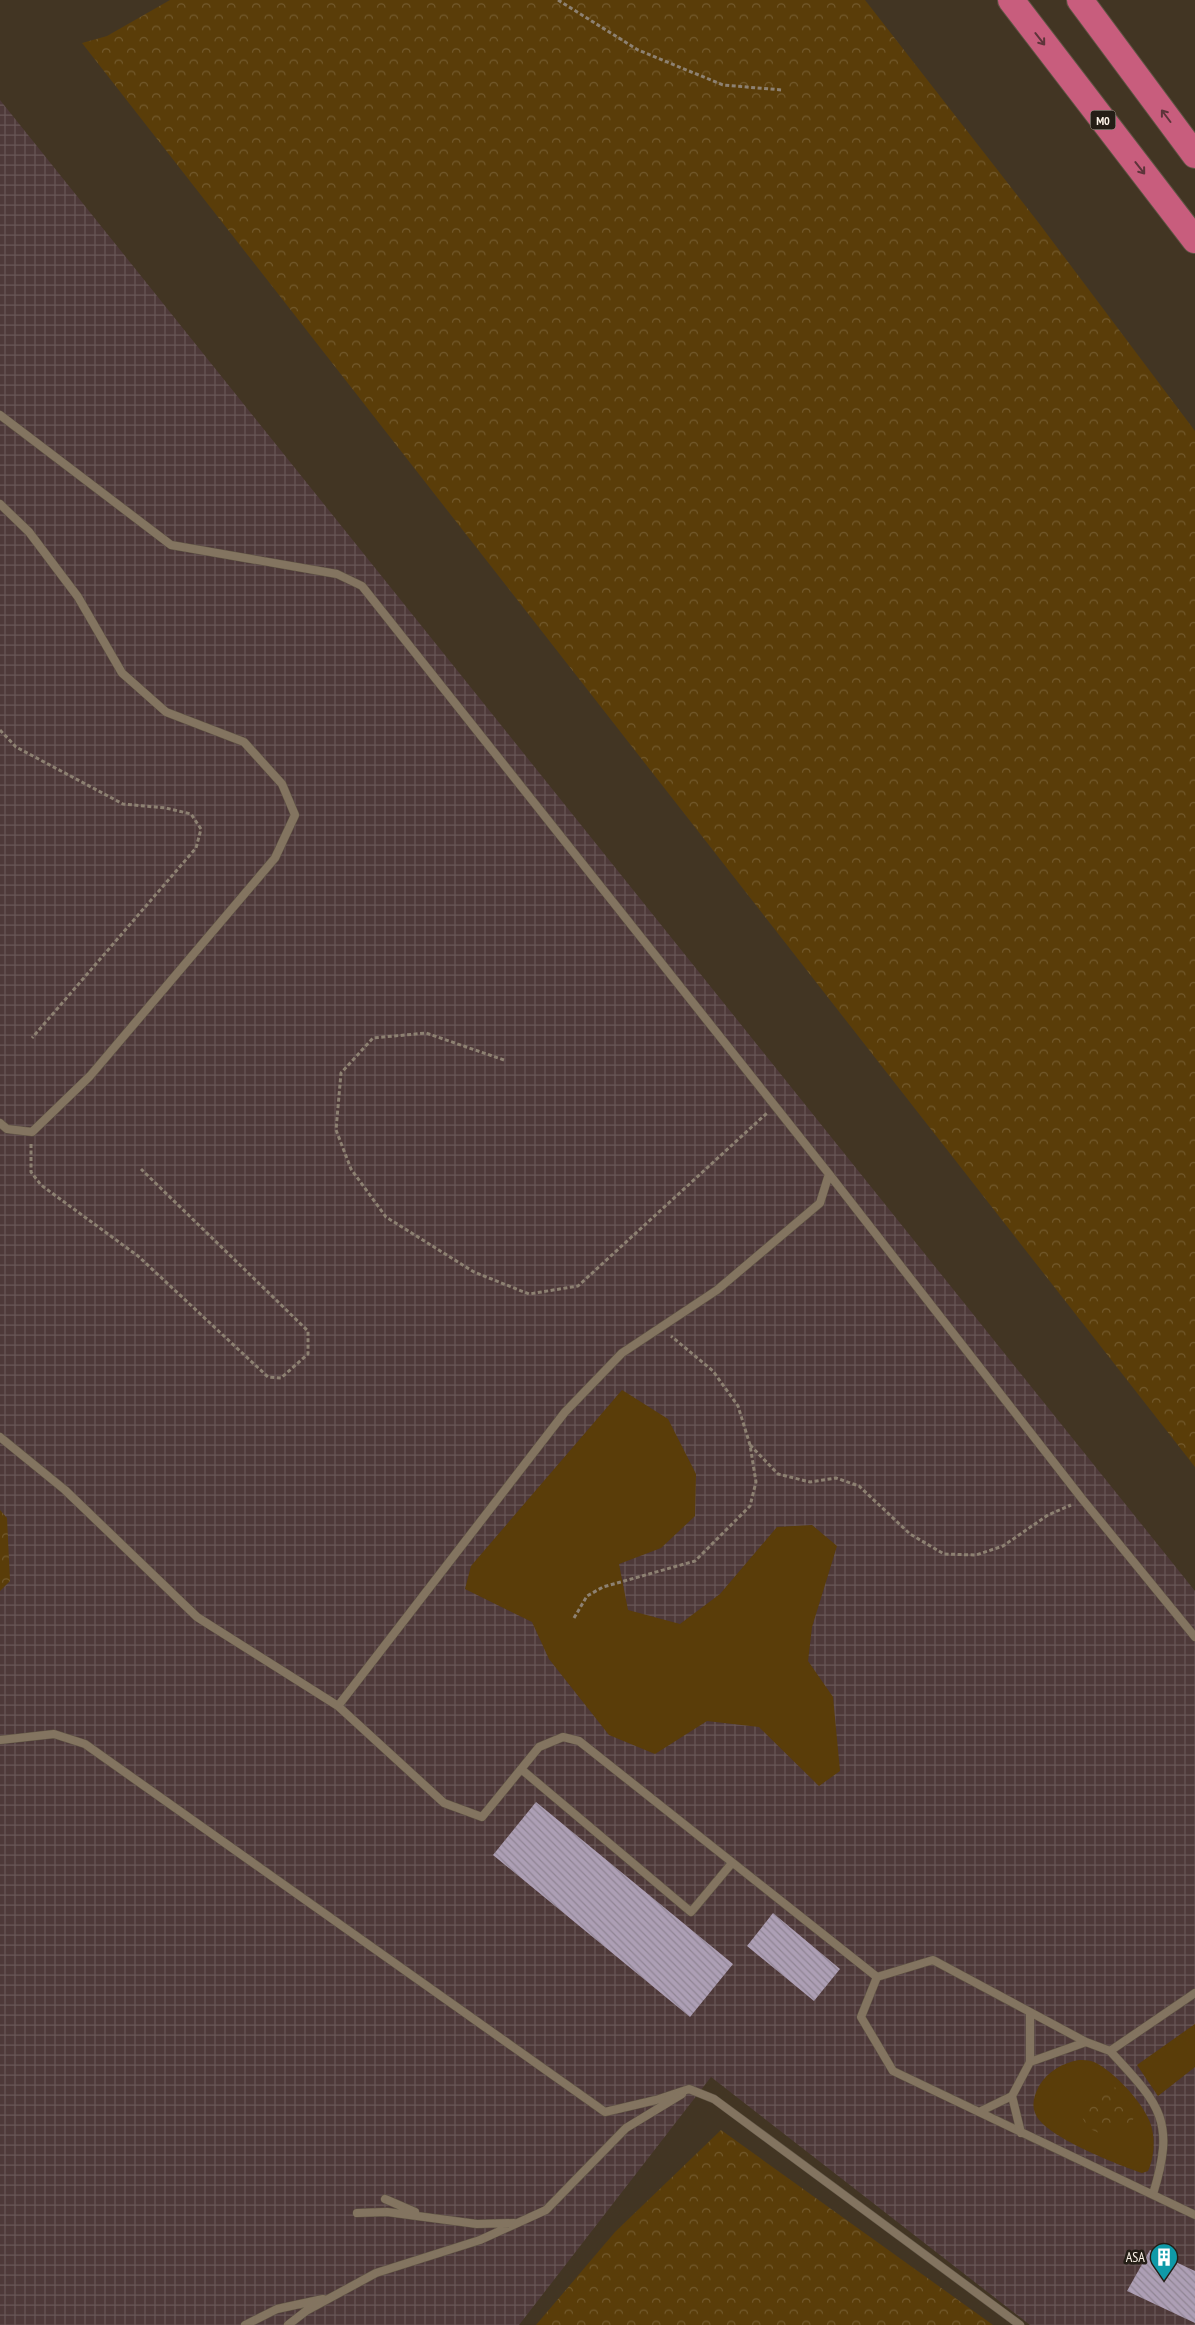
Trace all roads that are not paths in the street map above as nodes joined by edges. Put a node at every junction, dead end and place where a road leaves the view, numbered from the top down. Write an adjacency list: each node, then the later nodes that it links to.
1 (1011, 0): 4 (highway, M0, one-way to 4)
2 (1080, 0): 3 (highway, one-way to 2)
3 (1195, 155)
4 (1195, 240)
5 (0, 415): 8 (lane)
6 (0, 504): 7 (lane)
7 (0, 1122)
8 (829, 1174): 10 (lane); 11 (lane)
9 (0, 1437): 11 (lane)
10 (1195, 1637)
11 (338, 1706): 13 (lane)
12 (0, 1740): 21 (lane)
13 (521, 1769): 14 (lane); 14 (lane)
14 (732, 1863): 15 (lane)
15 (877, 1977): 17 (lane); 23 (lane)
16 (1195, 1993): 19 (lane)
17 (1030, 2013): 18 (lane); 20 (lane)
18 (1086, 2042): 19 (lane); 20 (lane)
19 (1110, 2051): 25 (lane)
20 (1030, 2062): 22 (lane)
21 (690, 2089): 30 (lane); 34 (lane)
22 (1012, 2096): 23 (lane); 24 (lane)
23 (979, 2112): 24 (lane)
24 (1021, 2133): 25 (lane)
25 (1153, 2194): 28 (lane)
26 (385, 2199): 29 (lane)
27 (357, 2213): 29 (lane)
28 (1195, 2215)
29 (424, 2216): 30 (lane)
30 (519, 2222): 31 (lane)
31 (332, 2297): 32 (lane); 33 (lane)
32 (245, 2325)
33 (288, 2325)
34 (1020, 2325)

